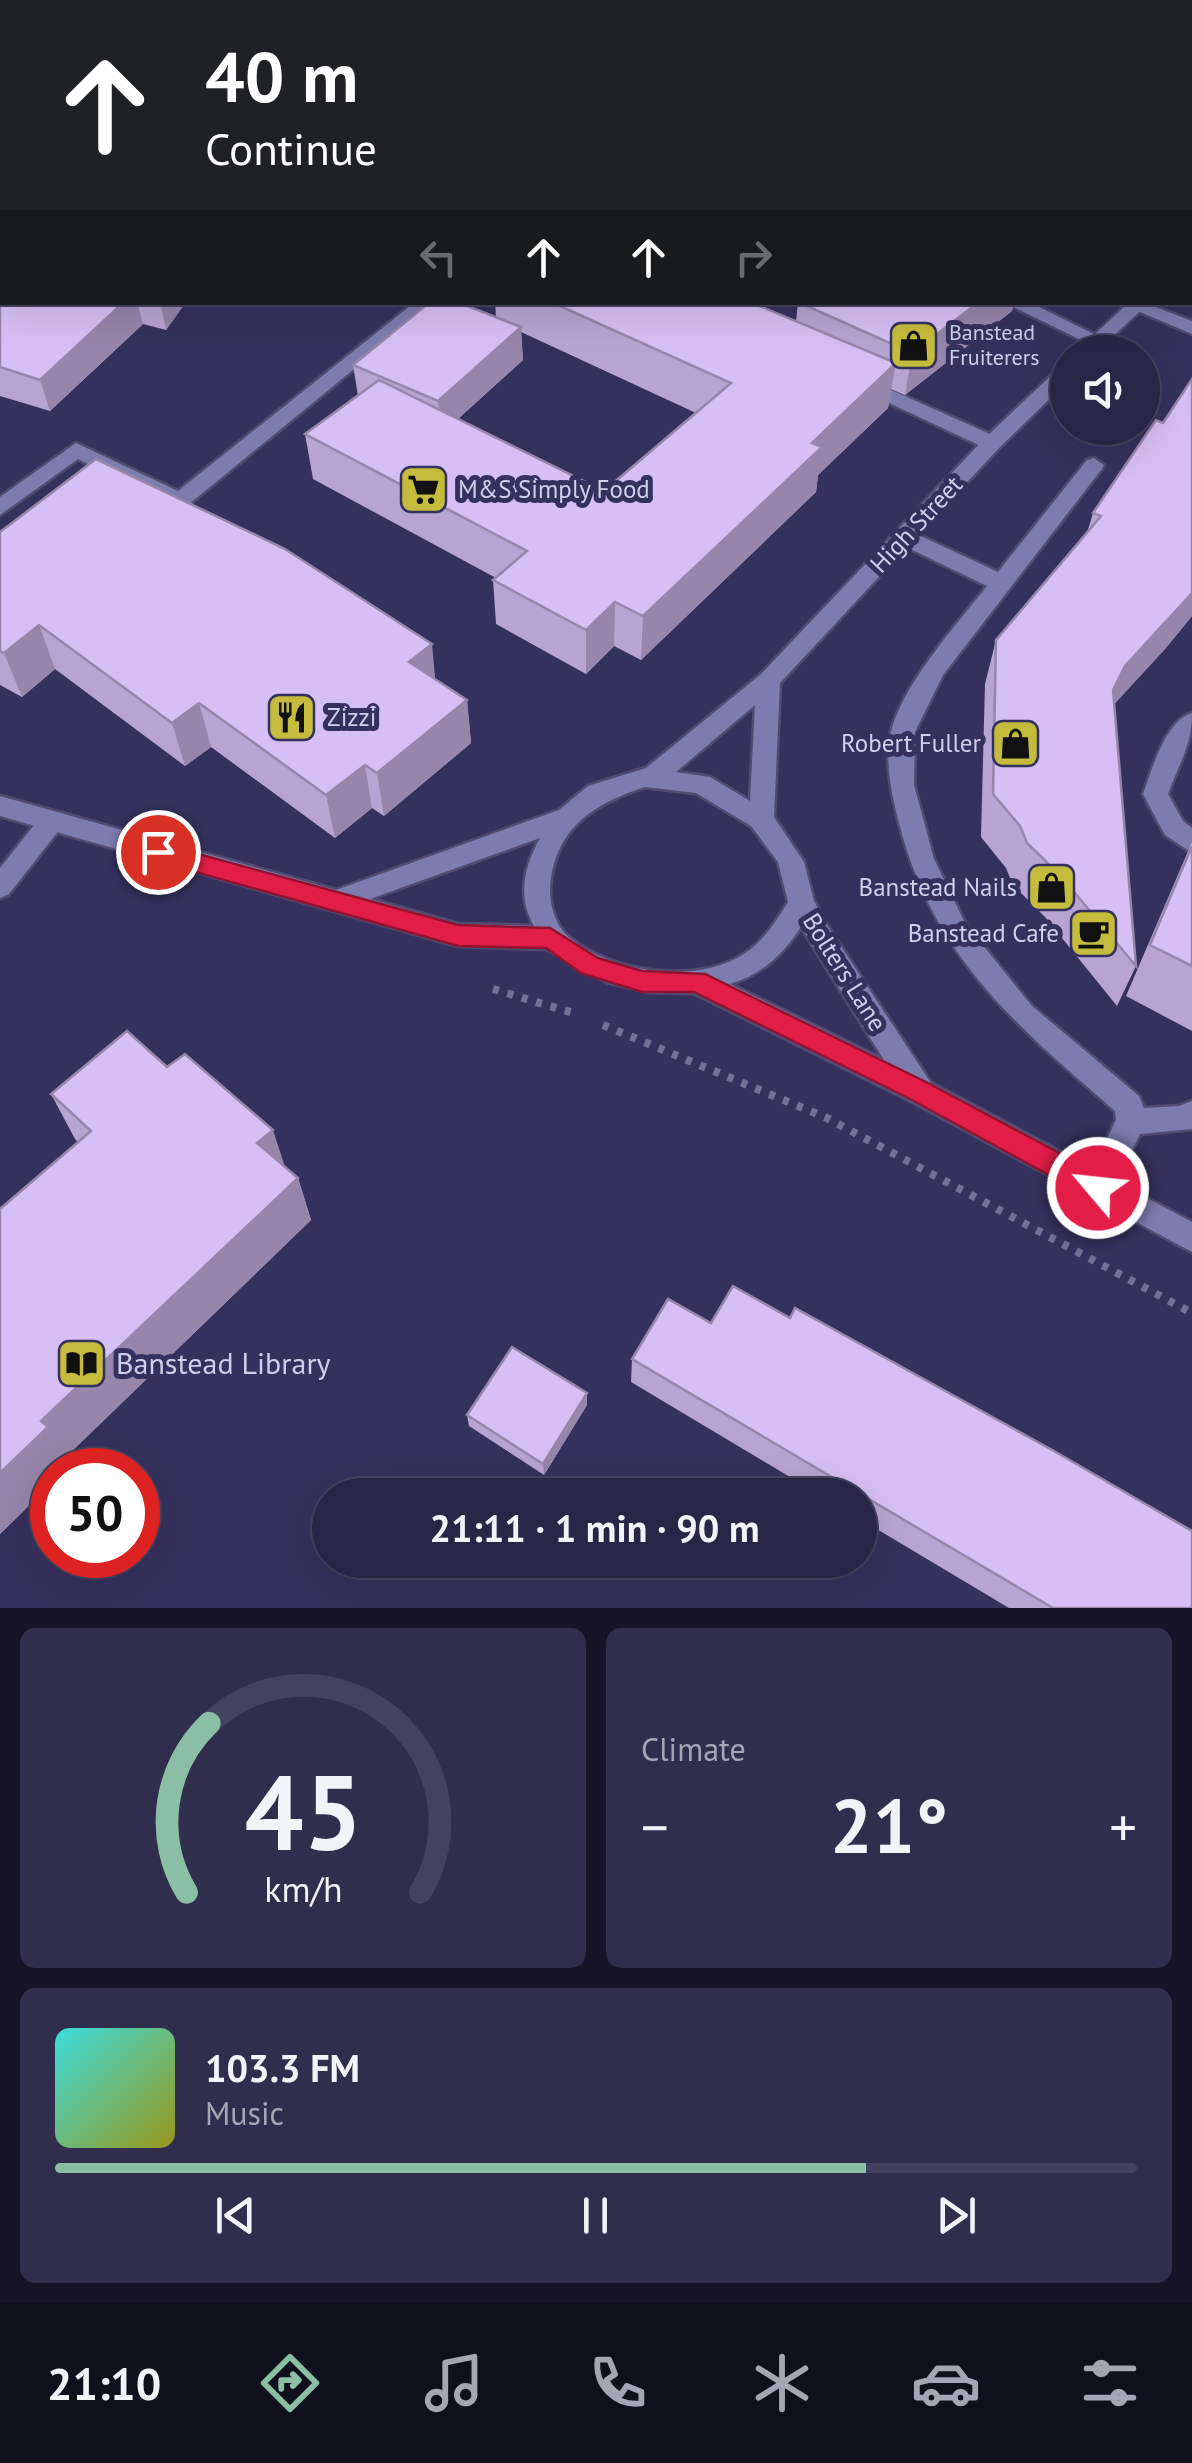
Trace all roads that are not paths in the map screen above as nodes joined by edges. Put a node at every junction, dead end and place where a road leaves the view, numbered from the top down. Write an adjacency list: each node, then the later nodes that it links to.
1 (423, 305): 11 (main road)
2 (1017, 305): 5 (main road)
3 (1139, 305): 4 (main road); 6 (main road)
4 (1192, 328)
5 (1070, 335)
6 (1105, 335)
7 (845, 376): 9 (main road)
8 (1050, 387): 9 (main road, High Street)
9 (992, 443): 12 (main road, High Street)
10 (1094, 465): 13 (main road)
11 (0, 508)
12 (904, 538): 13 (main road); 14 (main road, High Street)
13 (1001, 583): 29 (main road)
14 (768, 681): 16 (main road, High Street); 19 (main road)
15 (1192, 722): 21 (main road)
16 (655, 776): 18 (main road); 19 (main road)
17 (0, 806): 20 (main road)
18 (563, 819): 23 (main road); 25 (main road)
19 (761, 820): 24 (main road)
20 (51, 822): 22 (main road); 23 (main road)
21 (1192, 843)
22 (0, 887)
23 (335, 900): 25 (main road)
24 (801, 903): 26 (main road); 27 (main road, Bolters Lane)
25 (550, 938): 26 (main road)
26 (697, 981): 27 (main road, Bolters Lane)
27 (921, 1092): 30 (main road, Bolters Lane)
28 (1192, 1114): 29 (main road)
29 (1131, 1121): 30 (main road)
30 (1098, 1188): 31 (main road, Bolters Lane)
31 (1192, 1238)

